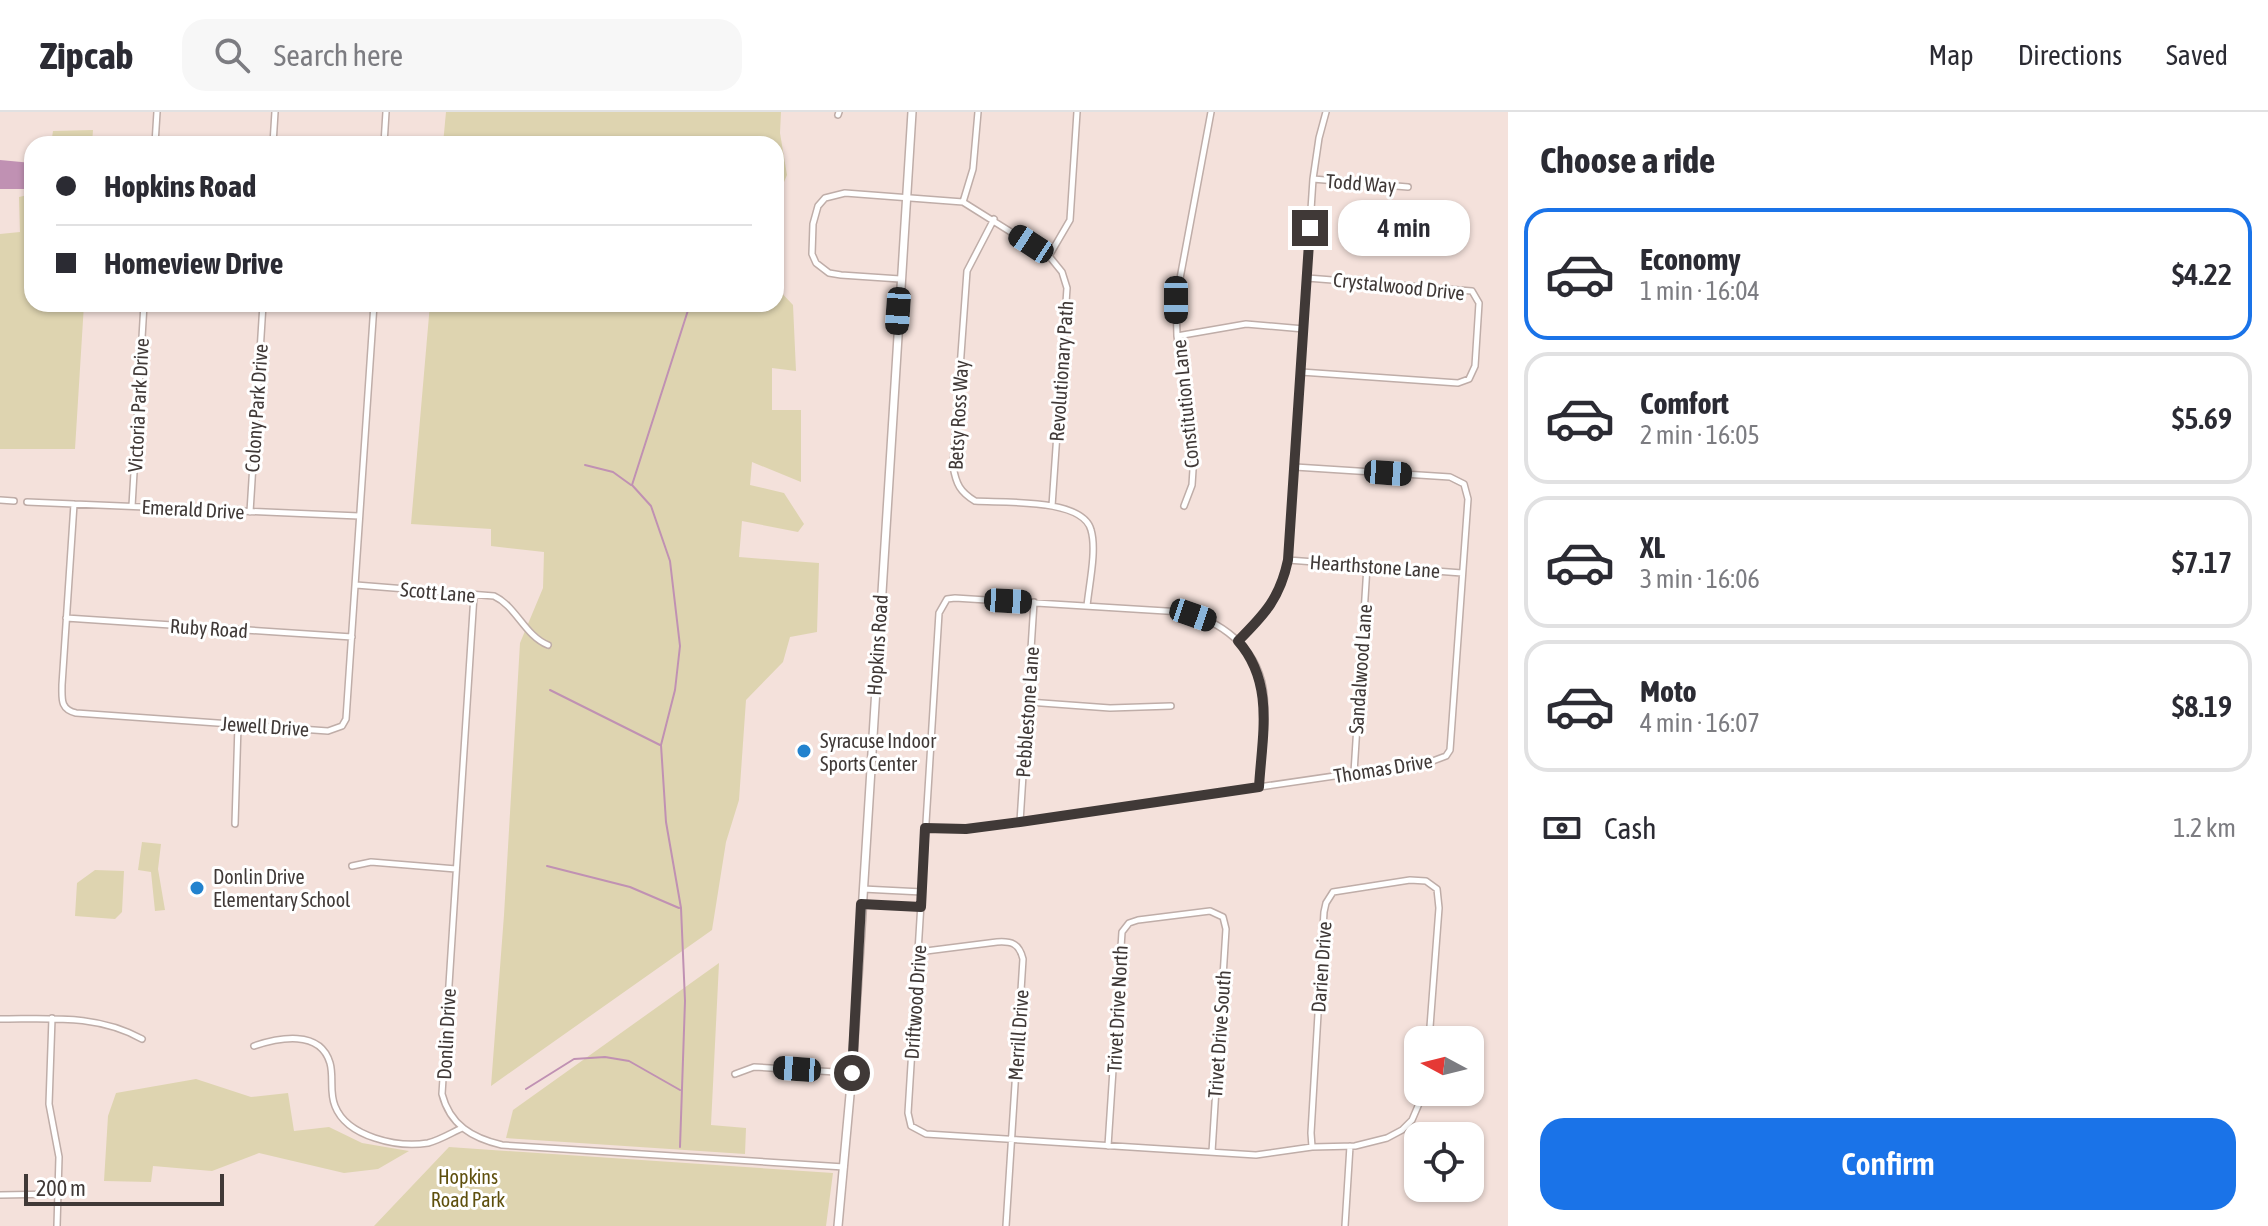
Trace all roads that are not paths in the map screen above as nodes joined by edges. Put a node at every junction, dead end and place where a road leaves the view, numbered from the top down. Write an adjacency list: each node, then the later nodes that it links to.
1 (157, 112): 9 (street)
2 (275, 112): 10 (street)
3 (386, 112): 11 (street)
4 (912, 112): 14 (street, Hopkins Road)
5 (978, 112): 15 (street)
6 (1077, 112): 17 (street)
7 (1211, 112): 24 (street, Constitution Lane)
8 (1326, 112): 12 (street)
9 (156, 136)
10 (274, 136)
11 (384, 136)
12 (1313, 179): 13 (street, Todd Way); 18 (street)
13 (1408, 187)
14 (906, 197): 15 (street, Revolutionary Path); 19 (street, Hopkins Road); 19 (street, Revolutionary Path)
15 (963, 202): 16 (street, Revolutionary Path)
16 (994, 219): 17 (street, Revolutionary Path); 32 (street, Betsy Ross Way)
17 (1049, 256): 32 (street, Revolutionary Path)
18 (1307, 278): 23 (street); 25 (street, Crystalwood Drive)
19 (900, 279): 57 (street, Hopkins Road)
20 (144, 312): 31 (street, Victoria Park Drive)
21 (262, 312): 34 (street, Colony Park Drive)
22 (373, 312): 35 (street, Jewell Drive)
23 (1304, 329): 24 (street); 25 (street)
24 (1177, 336): 33 (street, Constitution Lane)
25 (1301, 372): 26 (street)
26 (1295, 467): 36 (street); 38 (street, Thomas Drive)
27 (0, 500): 28 (street)
28 (14, 501)
29 (27, 502): 30 (street, Emerald Drive)
30 (74, 504): 31 (street, Emerald Drive); 43 (street, Jewell Drive)
31 (132, 506): 34 (street, Emerald Drive)
32 (1052, 506): 42 (street, Betsy Ross Way)
33 (1184, 506)
34 (250, 512): 35 (street, Emerald Drive)
35 (359, 516): 39 (street, Jewell Drive)
36 (1288, 560): 37 (street, Hearthstone Lane); 45 (street)
37 (1367, 566): 38 (street, Hearthstone Lane); 50 (street, Sandalwood Lane)
38 (1462, 573): 50 (street, Thomas Drive)
39 (356, 585): 40 (street, Scott Lane); 44 (street, Jewell Drive)
40 (474, 595): 46 (street, Scott Lane); 56 (street, Donlin Drive)
41 (1034, 602): 42 (street, Driftwood Drive); 47 (street, Pebblestone Lane); 54 (street, Driftwood Drive)
42 (1087, 606): 45 (street, Driftwood Drive)
43 (66, 618): 44 (street, Ruby Road); 49 (street, Jewell Drive)
44 (352, 637): 49 (street, Jewell Drive)
45 (1238, 641): 51 (street, Driftwood Drive)
46 (548, 645)
47 (1028, 702): 48 (street); 52 (street, Pebblestone Lane)
48 (1171, 706)
49 (238, 725): 53 (street)
50 (1354, 773): 51 (street, Thomas Drive)
51 (1259, 787): 52 (street, Thomas Drive)
52 (1020, 822): 54 (street, Thomas Drive)
53 (235, 824)
54 (925, 828): 58 (street, Driftwood Drive)
55 (352, 866): 56 (street)
56 (456, 869): 71 (street, Donlin Drive)
57 (861, 889): 58 (street); 59 (street, Hopkins Road)
58 (922, 892): 60 (street, Driftwood Drive)
59 (861, 904): 60 (street); 68 (street, Hopkins Road)
60 (921, 907): 62 (street, Driftwood Drive)
61 (1223, 917): 73 (street, Trivet Drive North); 76 (street, Trivet Drive South)
62 (918, 952): 72 (street, Driftwood Drive); 72 (street, Merrill Drive)
63 (52, 1018): 64 (street); 66 (street); 78 (street)
64 (0, 1019)
65 (1430, 1026): 75 (street, Darien Drive)
66 (142, 1039)
67 (254, 1046): 71 (street)
68 (852, 1073): 69 (street); 77 (street, Hopkins Road)
69 (735, 1074)
70 (1419, 1106): 74 (street, Driftwood Drive)
71 (462, 1128): 77 (street)
72 (1011, 1139): 73 (street, Driftwood Drive); 82 (street, Merrill Drive)
73 (1108, 1146): 76 (street, Driftwood Drive)
74 (1350, 1146): 75 (street, Driftwood Drive); 83 (street)
75 (1312, 1147): 76 (street, Driftwood Drive)
76 (1212, 1152)
77 (845, 1167): 81 (street, Hopkins Road)
78 (58, 1194): 79 (street); 80 (street)
79 (0, 1195)
80 (57, 1226)
81 (838, 1226)
82 (1006, 1226)
83 (1345, 1226)

